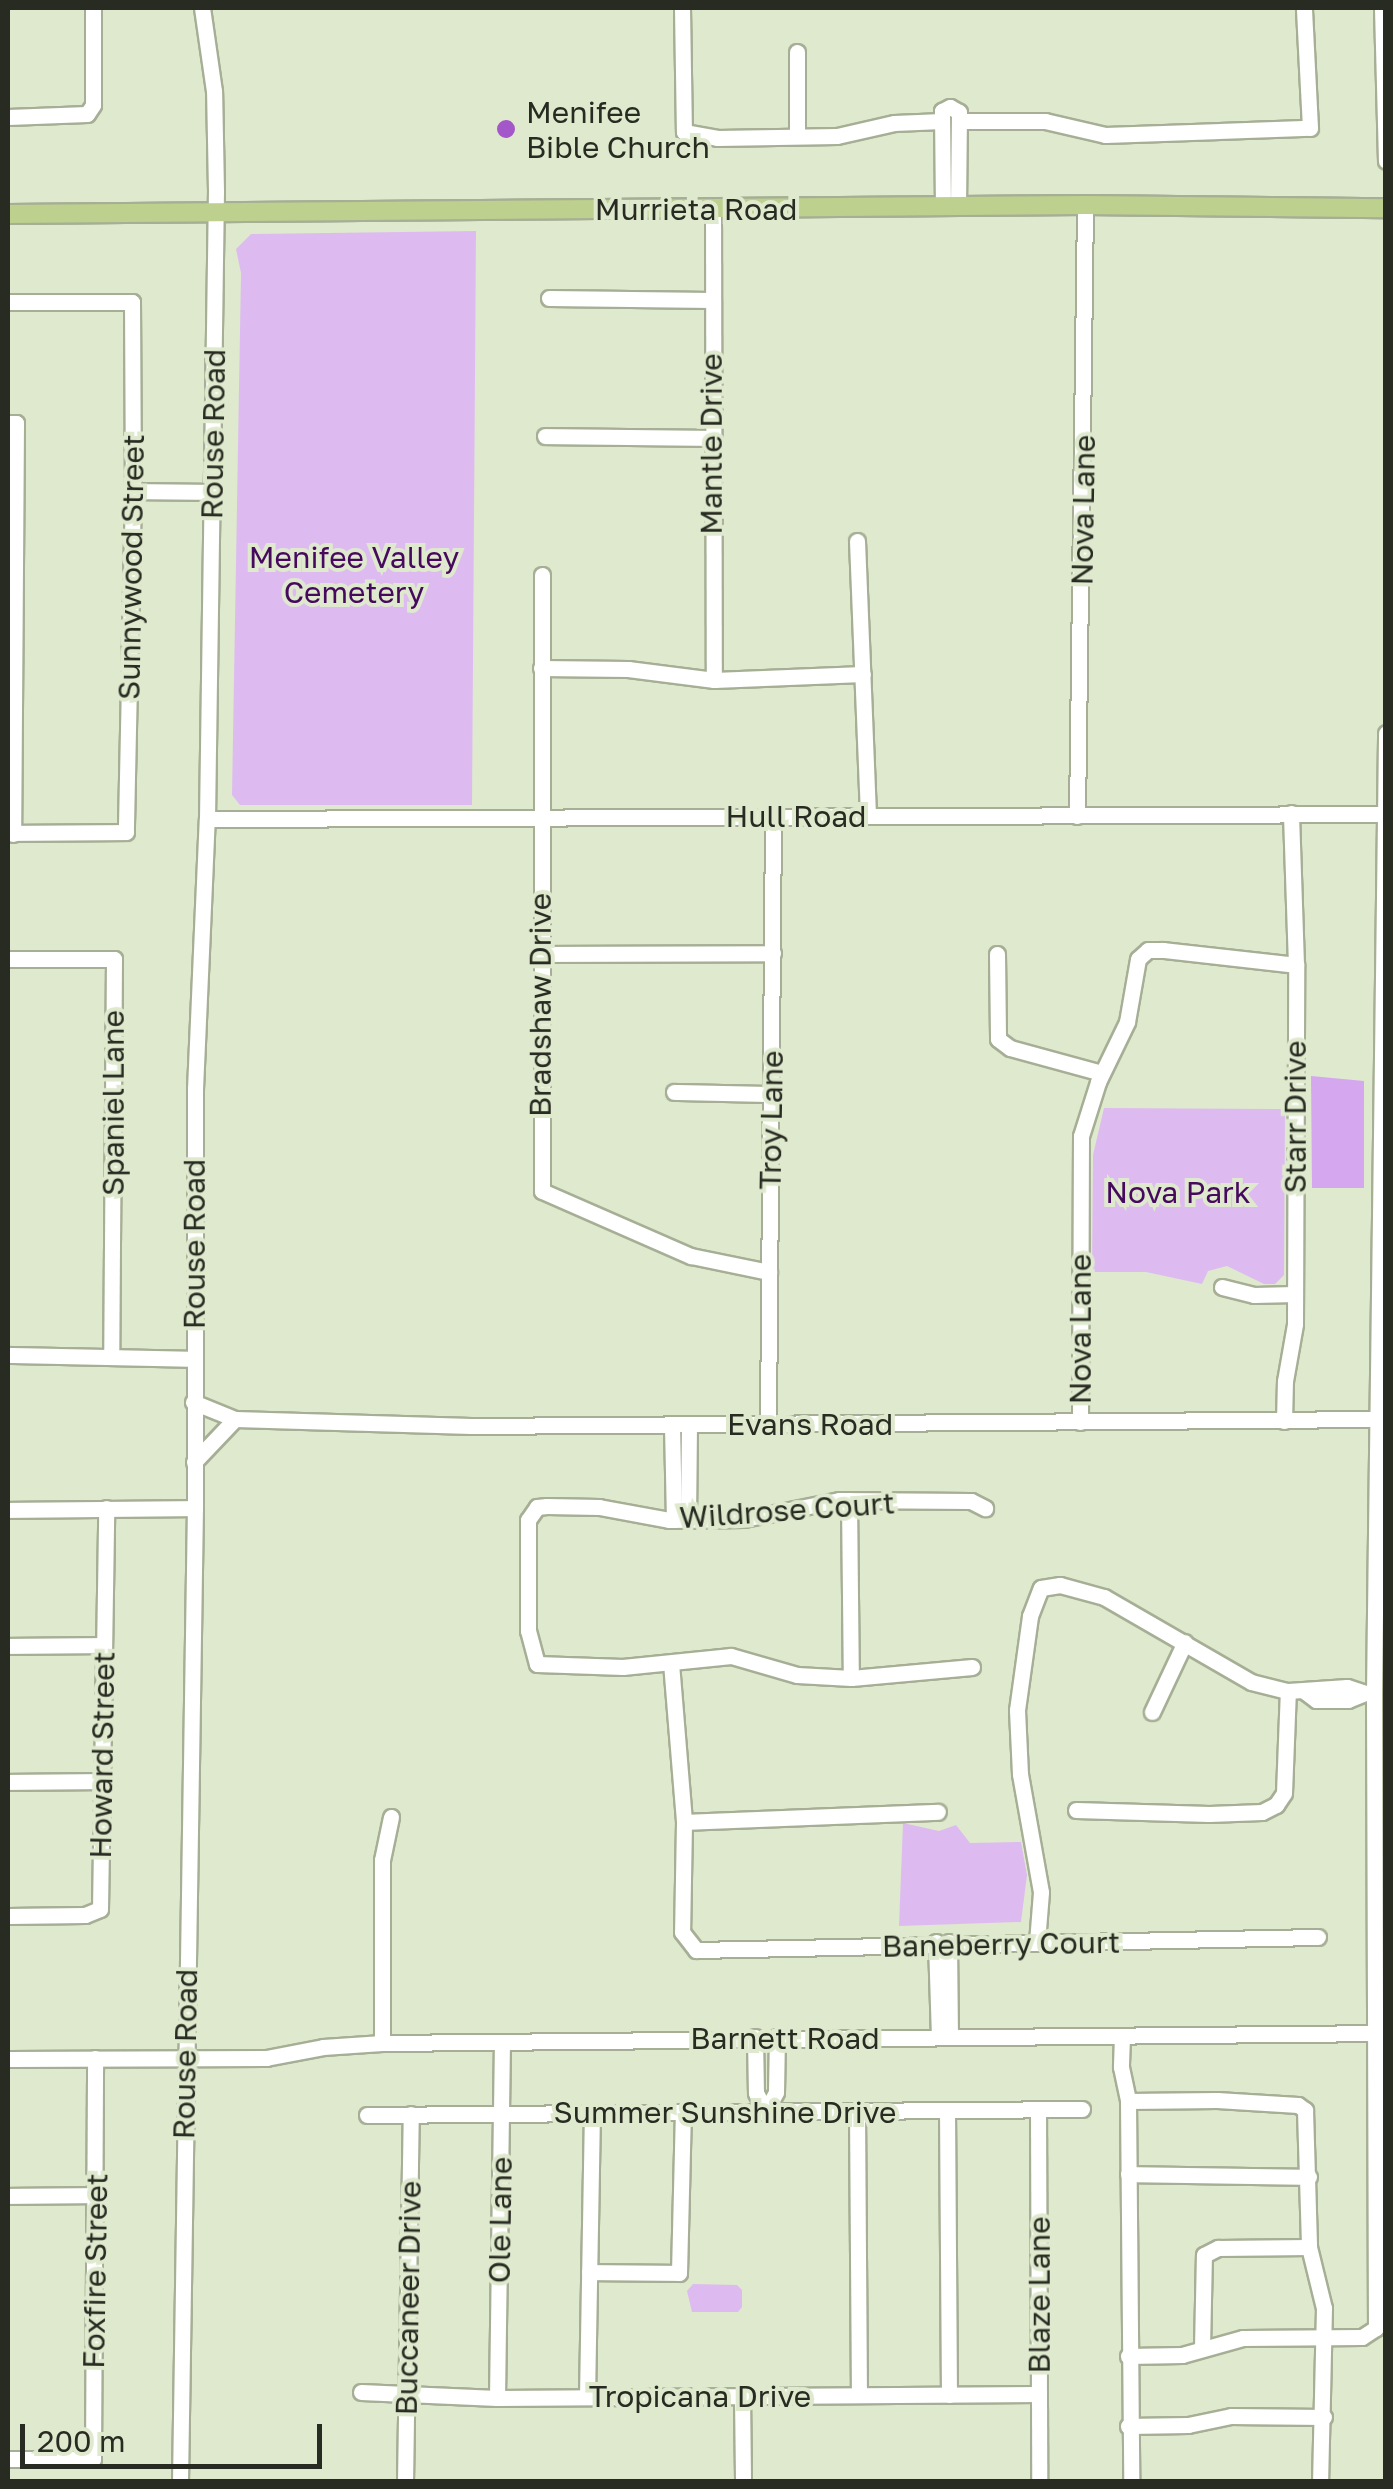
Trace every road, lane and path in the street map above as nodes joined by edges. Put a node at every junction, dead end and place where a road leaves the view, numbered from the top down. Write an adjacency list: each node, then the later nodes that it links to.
1 (93, 8): 7 (street)
2 (202, 8): 15 (street, Rouse Road)
3 (682, 8): 9 (street)
4 (1304, 8): 8 (street)
5 (1382, 8): 10 (street)
6 (797, 52): 9 (street)
7 (8, 117)
8 (951, 121): 9 (street); 12 (street)
9 (796, 136)
10 (1386, 161)
11 (1085, 205): 12 (main road, Murrieta Road); 14 (main road, Murrieta Road); 36 (street, Nova Lane)
12 (951, 207): 13 (main road, Murrieta Road)
13 (713, 208): 15 (main road, Murrieta Road); 18 (street, Mantle Drive)
14 (1386, 208)
15 (216, 211): 16 (main road, Murrieta Road); 24 (street, Rouse Road)
16 (8, 214)
17 (549, 298): 18 (street)
18 (712, 300): 22 (street, Mantle Drive)
19 (8, 302): 23 (street, Sunnywood Street)
20 (12, 423): 38 (street)
21 (545, 436): 22 (street)
22 (711, 438): 29 (street, Mantle Drive)
23 (133, 491): 24 (street); 38 (street, Sunnywood Street)
24 (212, 492): 37 (street, Rouse Road)
25 (856, 541): 28 (street)
26 (542, 575): 27 (street, Bradshaw Drive)
27 (540, 668): 29 (street); 33 (street, Bradshaw Drive)
28 (863, 674): 29 (street); 35 (street)
29 (714, 680)
30 (1386, 733): 32 (street)
31 (1290, 813): 32 (street, Hull Road); 36 (street, Hull Road); 43 (street, Starr Drive)
32 (1385, 814): 55 (street)
33 (540, 816): 34 (street, Hull Road); 37 (street, Hull Road); 40 (street, Bradshaw Drive)
34 (773, 816): 35 (street, Hull Road); 39 (street, Troy Lane)
35 (868, 816): 36 (street, Hull Road)
36 (1078, 816)
37 (207, 819): 52 (street, Rouse Road)
38 (10, 834)
39 (773, 953): 40 (street); 46 (street, Troy Lane)
40 (540, 954): 47 (street, Bradshaw Drive)
41 (997, 954): 44 (street)
42 (8, 959): 51 (street, Spaniel Lane)
43 (1296, 964): 44 (street, Nova Lane); 49 (street, Starr Drive)
44 (1102, 1074): 57 (street, Nova Lane)
45 (674, 1092): 46 (street)
46 (772, 1094): 47 (street, Troy Lane)
47 (769, 1272): 58 (street, Troy Lane)
48 (1222, 1287): 49 (street)
49 (1295, 1294): 56 (street, Starr Drive)
50 (8, 1354): 51 (street)
51 (111, 1354): 52 (street)
52 (194, 1359): 53 (street, Rouse Road)
53 (193, 1402): 54 (street, Evans Road); 60 (street, Rouse Road)
54 (235, 1419): 59 (street, Evans Road); 60 (street)
55 (1381, 1420): 56 (street, Evans Road); 74 (street)
56 (1284, 1421): 57 (street, Evans Road)
57 (1080, 1422): 58 (street, Evans Road)
58 (768, 1424): 59 (street, Evans Road)
59 (681, 1425): 66 (street)
60 (194, 1462): 63 (street, Rouse Road)
61 (848, 1500): 64 (street, Wildrose Court); 66 (street, Wildrose Court); 72 (street)
62 (106, 1508): 63 (street); 65 (street); 68 (street, Howard Street)
63 (195, 1508): 94 (street, Rouse Road)
64 (986, 1508)
65 (8, 1510)
66 (681, 1520): 70 (street, Wildrose Court)
67 (1186, 1642): 73 (street); 75 (street); 85 (street)
68 (104, 1645): 69 (street); 76 (street, Howard Street)
69 (8, 1646)
70 (671, 1663): 72 (street); 81 (street)
71 (972, 1667): 72 (street)
72 (851, 1678)
73 (1296, 1691): 74 (street); 78 (street)
74 (1369, 1693): 86 (street)
75 (1152, 1712)
76 (102, 1781): 77 (street); 82 (street, Howard Street)
77 (8, 1782)
78 (1076, 1810)
79 (938, 1812): 81 (street)
80 (391, 1817): 92 (street)
81 (684, 1822): 84 (street, Baneberry Court)
82 (8, 1916)
83 (1318, 1937): 85 (street, Baneberry Court)
84 (943, 1942): 85 (street, Baneberry Court); 89 (street)
85 (1038, 1942)
86 (1380, 2033): 87 (street, Barnett Road); 113 (street)
87 (1122, 2036): 89 (street, Barnett Road); 96 (street)
88 (755, 2037): 90 (street, Barnett Road); 91 (street, Barnett Road); 102 (street)
89 (945, 2037): 90 (street, Barnett Road)
90 (776, 2038): 102 (street)
91 (502, 2043): 92 (street, Barnett Road); 105 (street, Ole Lane)
92 (382, 2044): 94 (street, Barnett Road)
93 (96, 2058): 94 (street, Barnett Road); 95 (street, Barnett Road); 109 (street, Foxfire Street)
94 (185, 2058): 127 (street, Rouse Road)
95 (8, 2059)
96 (1128, 2101): 107 (street); 108 (street)
97 (1038, 2109): 98 (street, Summer Sunshine Drive); 99 (street, Summer Sunshine Drive); 119 (street, Blaze Lane)
98 (1082, 2109)
99 (947, 2110): 100 (street, Summer Sunshine Drive); 118 (street)
100 (857, 2111): 102 (street, Summer Sunshine Drive); 120 (street)
101 (683, 2112): 102 (street, Summer Sunshine Drive); 103 (street, Summer Sunshine Drive); 112 (street)
102 (766, 2112)
103 (592, 2113): 105 (street, Summer Sunshine Drive); 112 (street)
104 (411, 2114): 105 (street, Summer Sunshine Drive); 106 (street, Summer Sunshine Drive); 117 (street, Buccaneer Drive)
105 (502, 2114): 123 (street, Ole Lane)
106 (368, 2115)
107 (1128, 2174): 108 (street); 115 (street)
108 (1309, 2177): 111 (street)
109 (97, 2195): 110 (street); 126 (street, Foxfire Street)
110 (8, 2196)
111 (1309, 2247): 113 (street); 114 (street)
112 (589, 2272): 122 (street)
113 (1324, 2338): 114 (street); 124 (street)
114 (1202, 2348): 115 (street)
115 (1128, 2356): 125 (street)
116 (361, 2392): 117 (street, Tropicana Drive)
117 (406, 2393): 123 (street, Tropicana Drive); 128 (street, Buccaneer Drive)
118 (949, 2394): 119 (street, Tropicana Drive); 120 (street, Tropicana Drive)
119 (1039, 2394): 130 (street, Blaze Lane)
120 (860, 2395): 121 (street, Tropicana Drive)
121 (742, 2396): 122 (street, Tropicana Drive); 129 (street)
122 (586, 2397): 123 (street, Tropicana Drive)
123 (497, 2398)
124 (1324, 2417): 125 (street); 132 (street)
125 (1128, 2426): 131 (street)
126 (8, 2458)
127 (180, 2482)
128 (405, 2482)
129 (743, 2482)
130 (1040, 2482)
131 (1131, 2482)
132 (1320, 2482)

